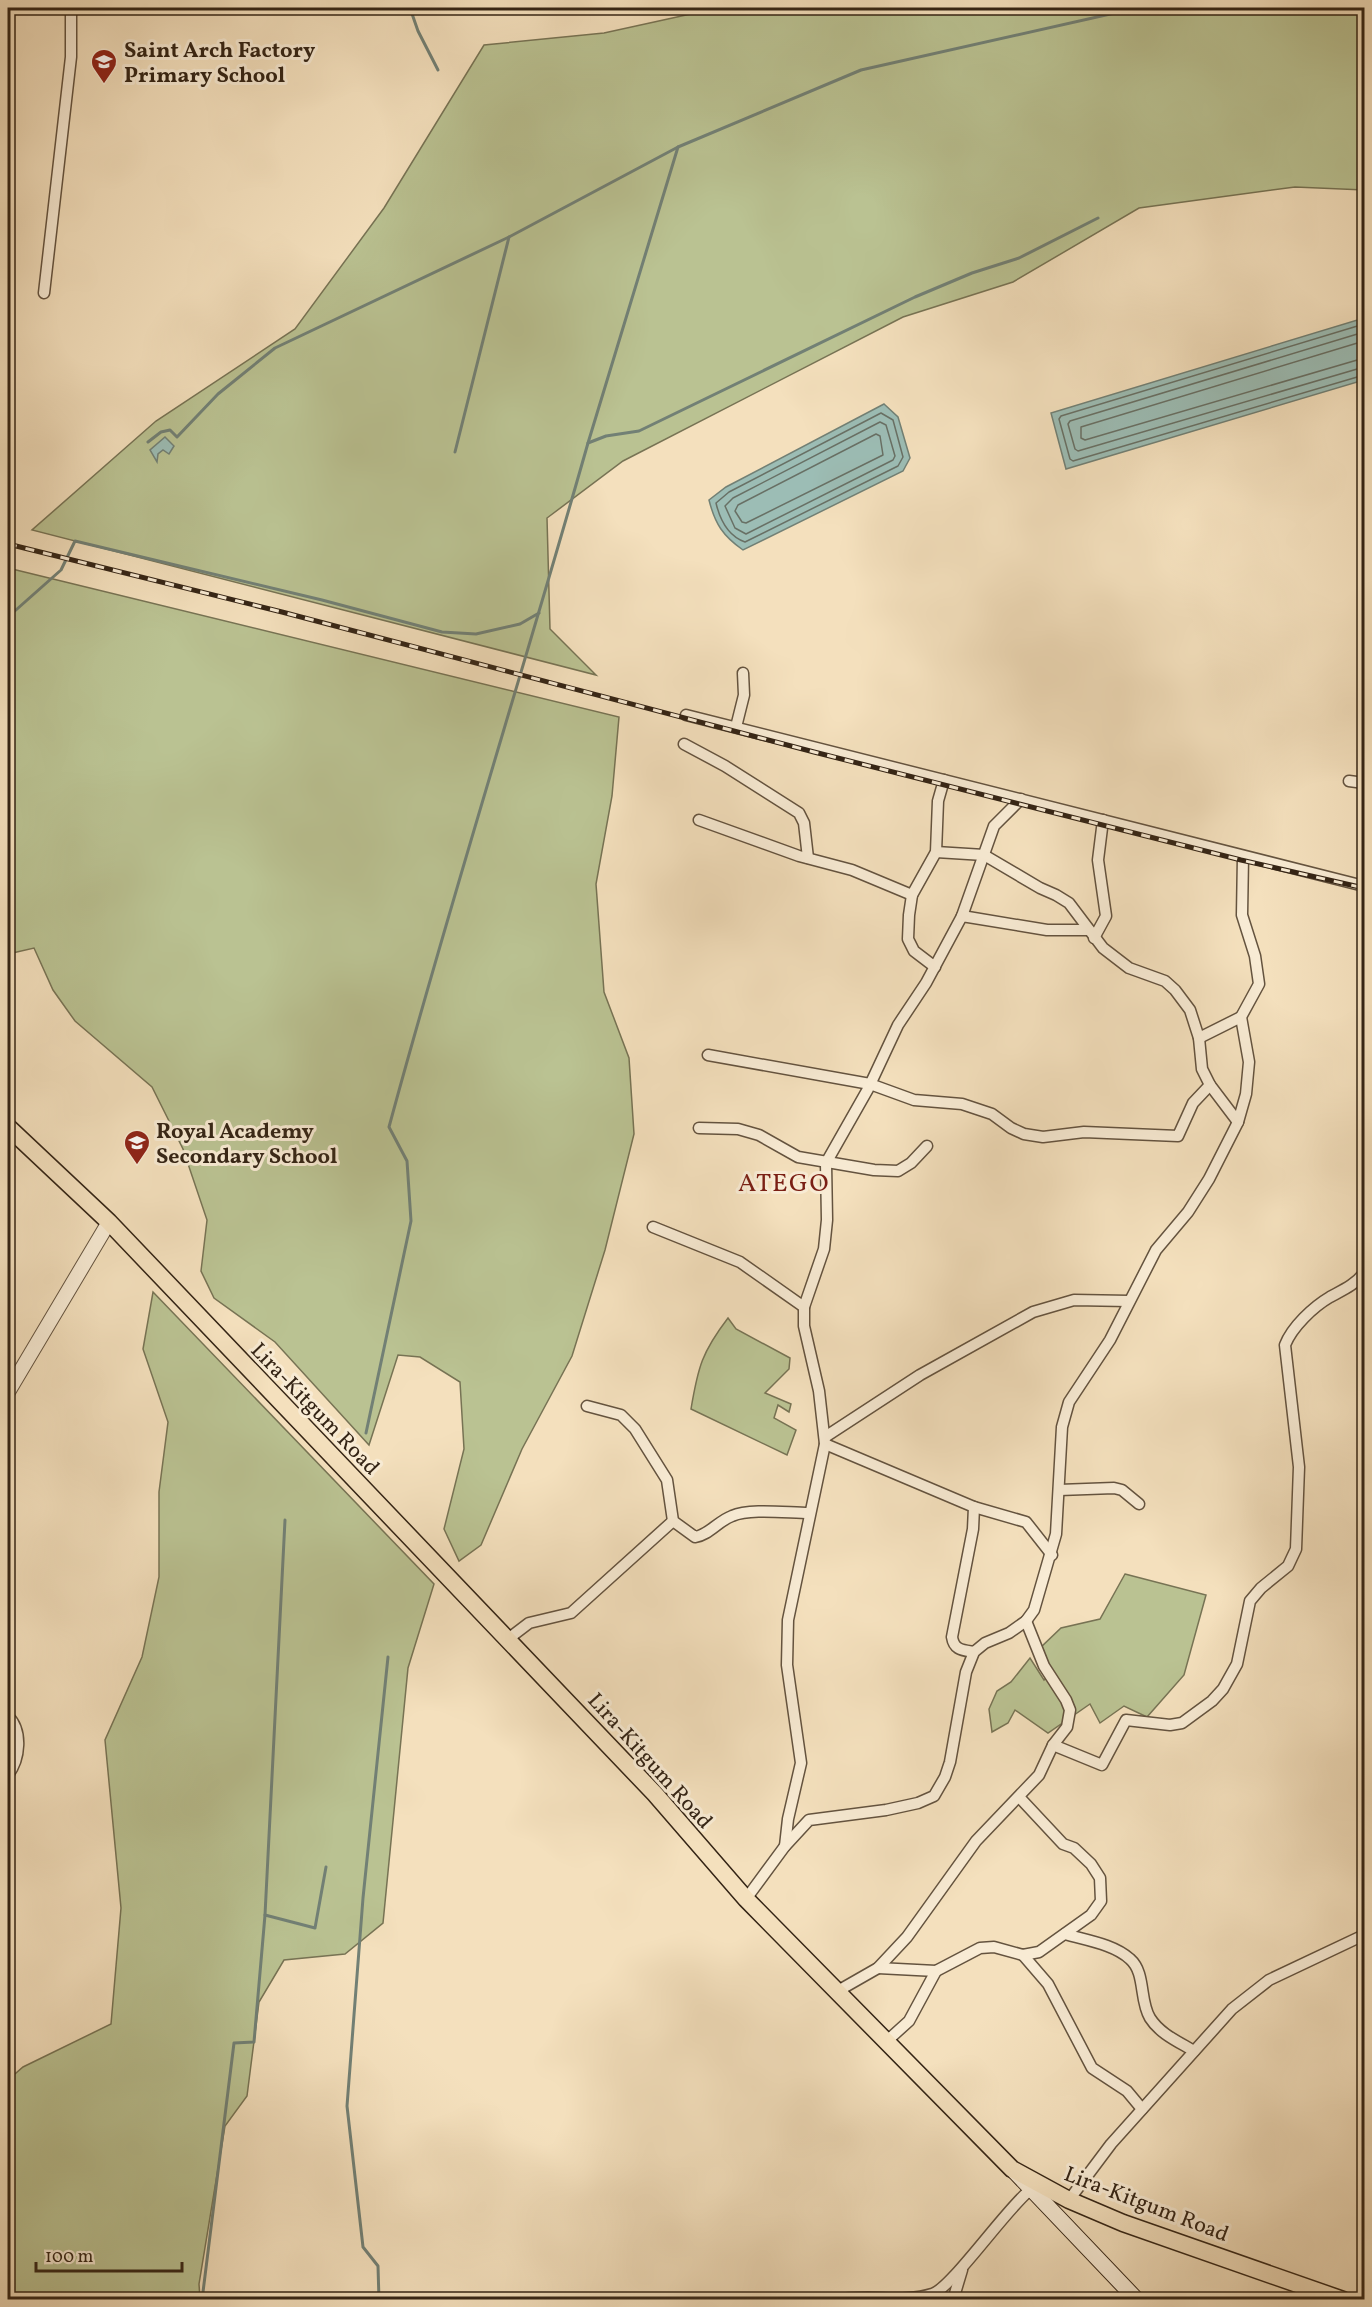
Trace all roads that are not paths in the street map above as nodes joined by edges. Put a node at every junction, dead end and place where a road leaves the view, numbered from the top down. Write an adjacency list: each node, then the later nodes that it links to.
1 (71, 8): 2 (street)
2 (44, 293)
3 (743, 673): 5 (street)
4 (686, 715): 5 (street)
5 (736, 727): 7 (street)
6 (684, 744): 16 (street)
7 (944, 780): 10 (street); 13 (street)
8 (1349, 781): 9 (street)
9 (1365, 783)
10 (1021, 799): 12 (street); 14 (street)
11 (699, 820): 16 (street)
12 (1103, 820): 15 (street); 20 (street)
13 (936, 852): 14 (street); 18 (street)
14 (984, 855): 19 (street); 20 (street)
15 (1243, 856): 17 (street); 22 (street)
16 (808, 858): 18 (street)
17 (1365, 886)
18 (912, 895): 21 (street)
19 (962, 916): 20 (street); 21 (street)
20 (1091, 934): 23 (street)
21 (935, 967): 25 (street)
22 (1241, 1017): 23 (street); 27 (street)
23 (1199, 1038): 26 (street)
24 (708, 1055): 25 (street)
25 (870, 1084): 26 (street); 31 (street)
26 (1210, 1085): 27 (street)
27 (1238, 1122): 35 (street)
28 (8, 1127): 32 (main road, Lira-Kitgum Road)
29 (699, 1128): 31 (street)
30 (927, 1146): 31 (street)
31 (826, 1163): 36 (street)
32 (109, 1222): 37 (street); 47 (main road, Lira-Kitgum Road)
33 (653, 1227): 36 (street)
34 (1365, 1273): 50 (street)
35 (1129, 1301): 39 (street); 40 (street)
36 (804, 1306): 39 (street)
37 (8, 1392)
38 (587, 1406): 44 (street)
39 (825, 1440): 42 (street); 43 (street)
40 (1059, 1490): 41 (street); 45 (street)
41 (1139, 1504)
42 (974, 1507): 45 (street); 48 (street)
43 (809, 1513): 44 (street); 53 (street)
44 (673, 1521): 47 (street)
45 (1052, 1555): 46 (street)
46 (1026, 1621): 48 (street); 50 (street)
47 (508, 1639): 54 (main road, Lira-Kitgum Road)
48 (974, 1652): 53 (street)
49 (8, 1716): 51 (street)
50 (1053, 1745): 52 (street)
51 (8, 1775)
52 (1018, 1797): 55 (street); 58 (street)
53 (785, 1846): 54 (street)
54 (746, 1899): 60 (main road, Lira-Kitgum Road)
55 (1065, 1934): 57 (street); 62 (street)
56 (1365, 1935): 62 (street)
57 (1023, 1955): 59 (street); 63 (street)
58 (878, 1968): 59 (street); 60 (street)
59 (936, 1971): 61 (street)
60 (836, 1992): 61 (main road, Lira-Kitgum Road)
61 (888, 2040): 64 (main road, Lira-Kitgum Road)
62 (1194, 2051): 63 (street)
63 (1142, 2109): 66 (street)
64 (1012, 2169): 65 (main road); 66 (main road, Lira-Kitgum Road)
65 (1029, 2190): 67 (street); 70 (main road)
66 (1069, 2200): 71 (main road, Lira-Kitgum Road)
67 (963, 2264): 68 (street); 69 (street)
68 (836, 2300)
69 (953, 2300)
70 (1137, 2300)
71 (1343, 2300)

